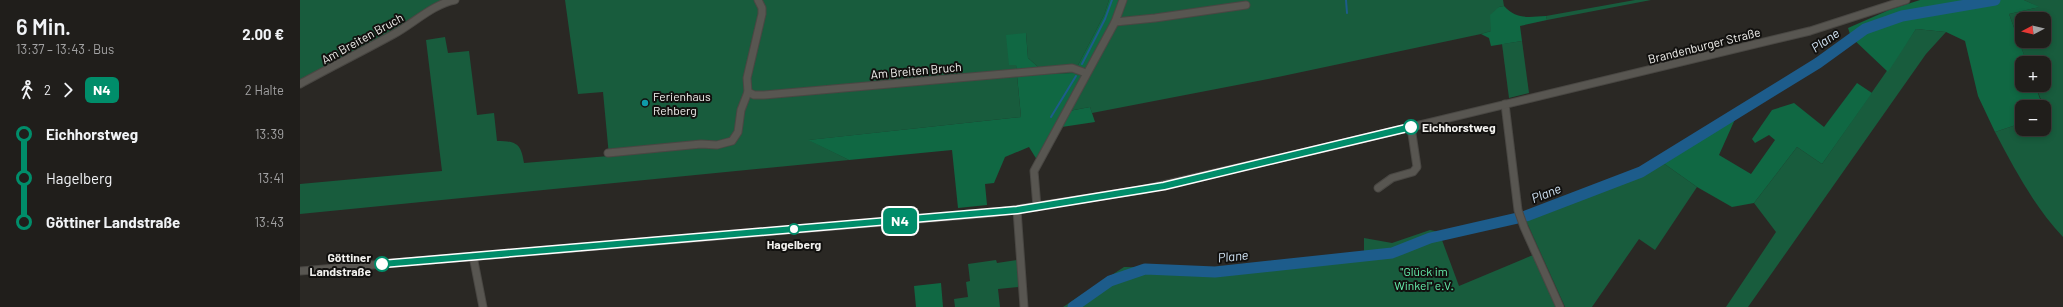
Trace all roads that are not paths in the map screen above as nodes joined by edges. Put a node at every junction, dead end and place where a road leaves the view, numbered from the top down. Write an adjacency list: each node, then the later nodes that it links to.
1 (455, 0): 8 (street, Am Breiten Bruch)
2 (758, 0): 9 (street)
3 (1123, 0): 6 (street)
4 (1906, 0): 10 (street, Brandenburger Straße)
5 (1246, 5): 6 (street)
6 (1115, 22): 7 (street)
7 (1086, 73): 9 (street, Am Breiten Bruch); 14 (street)
8 (300, 84)
9 (748, 92): 12 (street)
10 (1505, 104): 11 (street); 20 (street)
11 (1411, 127): 13 (street); 14 (street)
12 (608, 153)
13 (1378, 188)
14 (1037, 207): 15 (street)
15 (1017, 210): 16 (street); 19 (street)
16 (473, 256): 17 (street); 18 (street)
17 (300, 271)
18 (483, 307)
19 (1024, 307)
20 (1560, 307)

